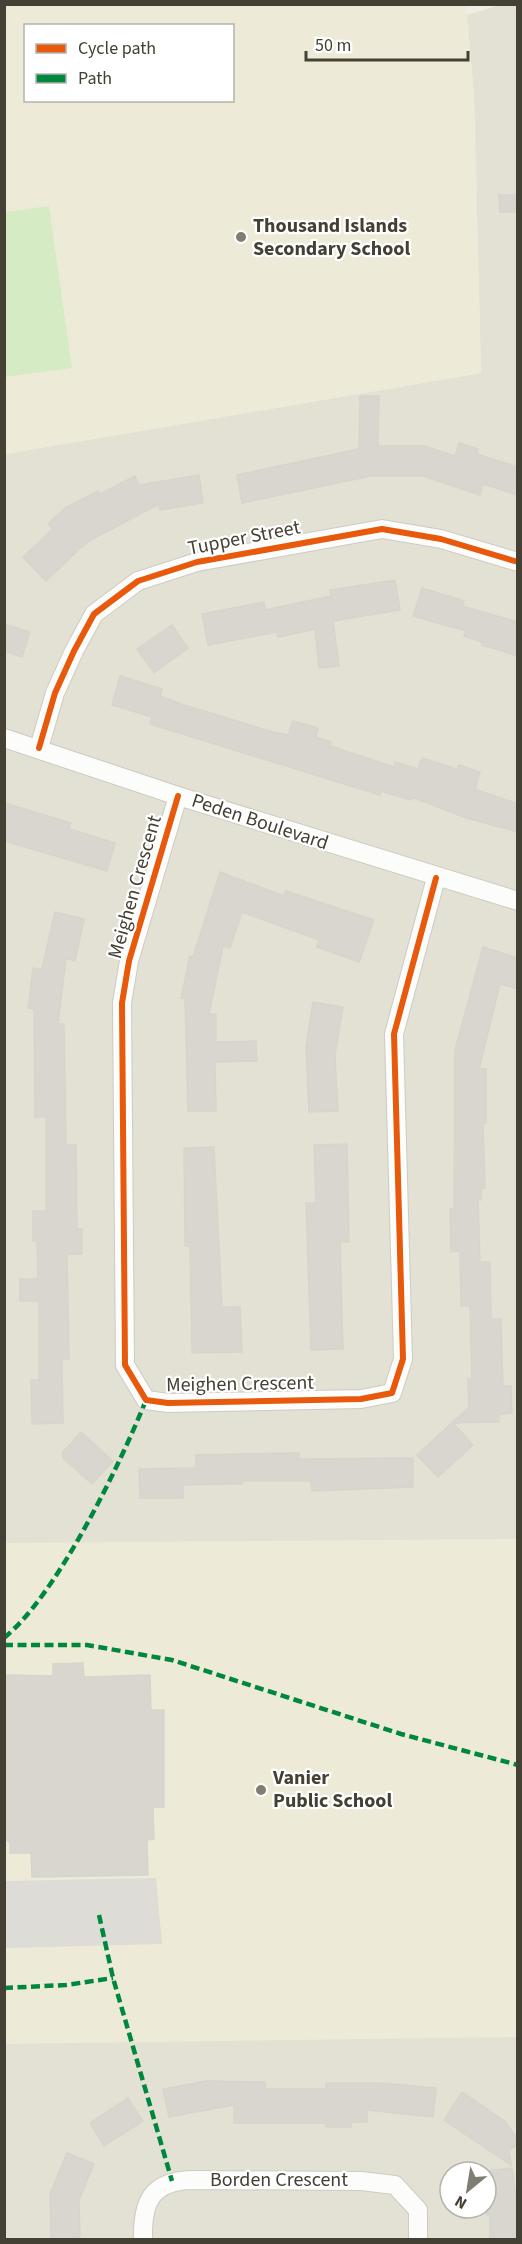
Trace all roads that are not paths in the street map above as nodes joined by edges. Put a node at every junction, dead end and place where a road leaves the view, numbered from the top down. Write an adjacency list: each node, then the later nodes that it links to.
1 (518, 562): 3 (street, Tupper Street)
2 (4, 738): 3 (street, Peden Boulevard)
3 (39, 748): 4 (street, Peden Boulevard)
4 (178, 796): 5 (street, Peden Boulevard); 5 (street, Meighen Crescent)
5 (436, 878): 6 (street, Peden Boulevard)
6 (518, 901)
7 (142, 2240): 8 (street, Borden Crescent)
8 (418, 2240)

